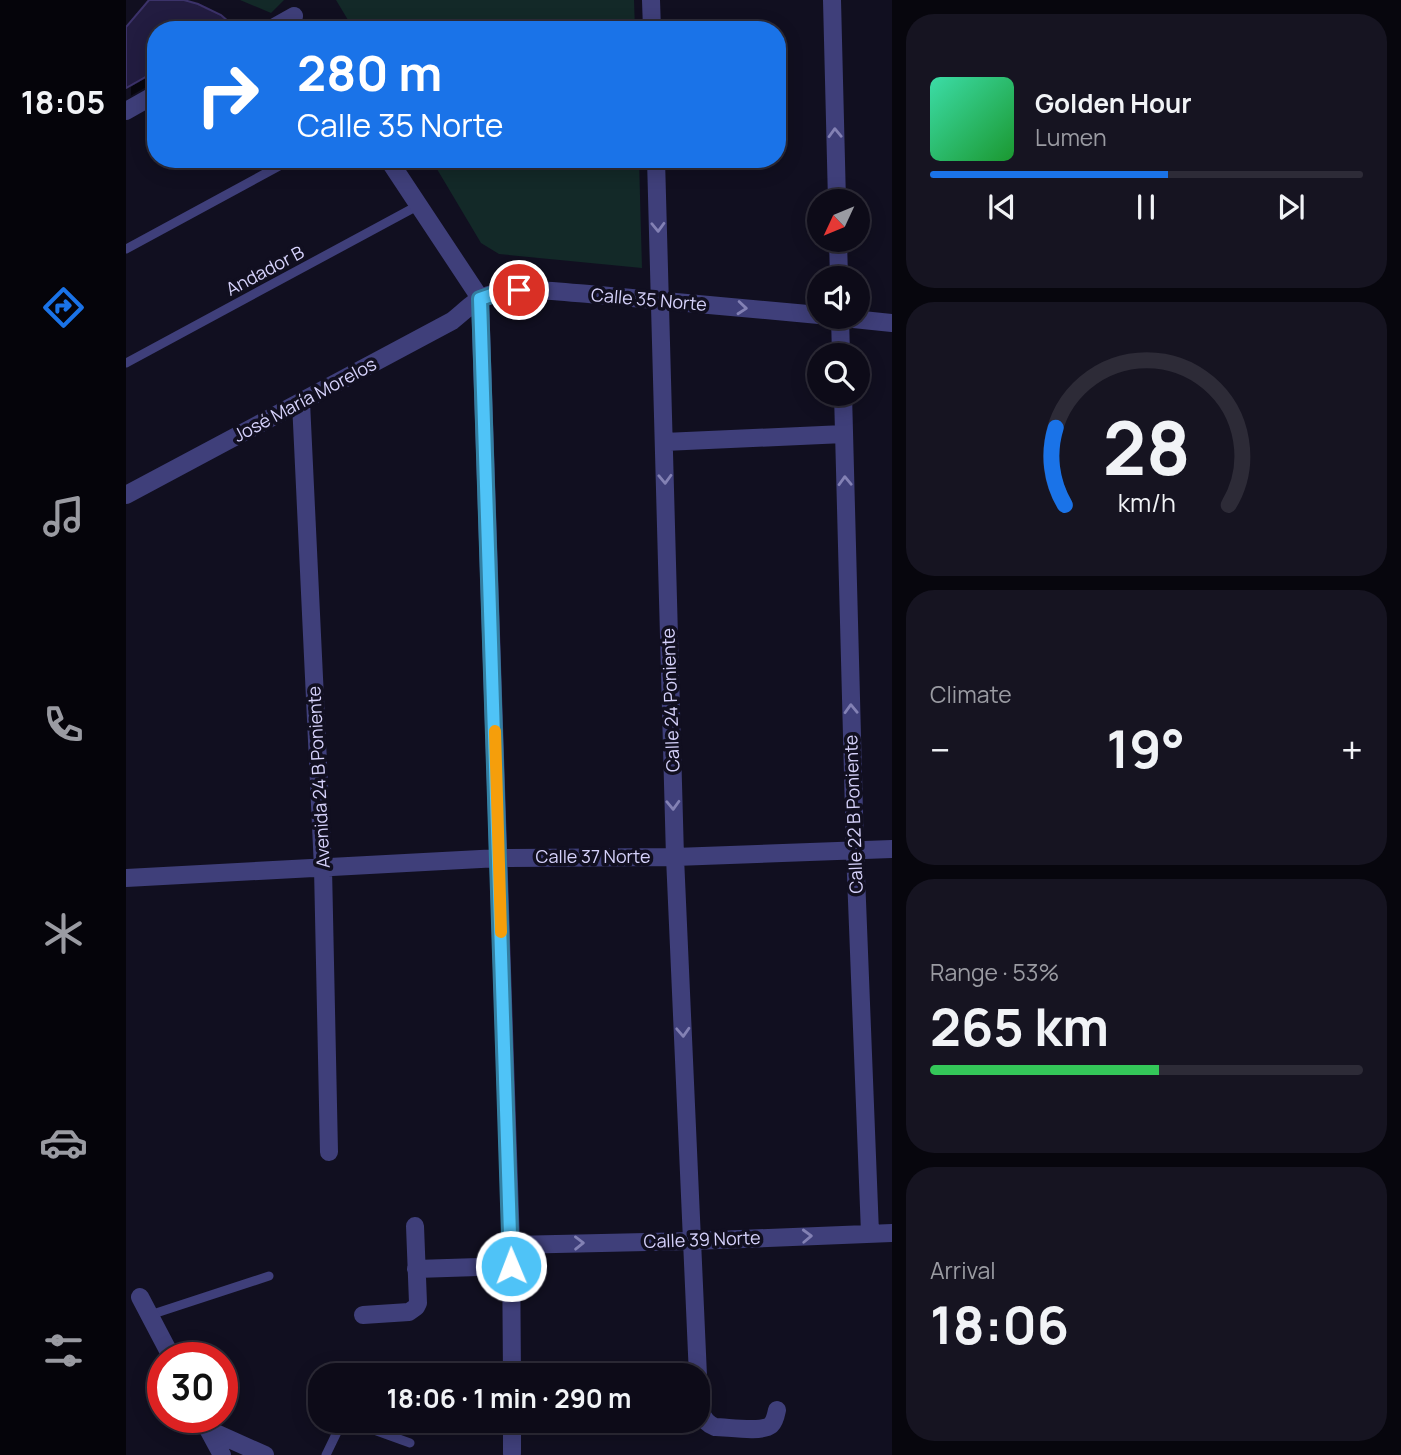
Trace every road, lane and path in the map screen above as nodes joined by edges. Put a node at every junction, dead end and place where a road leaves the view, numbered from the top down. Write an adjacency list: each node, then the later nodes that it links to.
1 (651, 0): 3 (street)
2 (832, 0): 9 (street, one-way to 2)
3 (652, 21)
4 (147, 99): 5 (street)
5 (126, 111)
6 (275, 168): 11 (lane)
7 (394, 168): 10 (street)
8 (656, 168): 13 (street, Calle 24 Poniente, one-way to 13)
9 (837, 189)
10 (419, 205): 12 (street); 17 (lane, Andador B)
11 (126, 249)
12 (480, 299): 13 (street, Calle 35 Norte); 18 (street, José María Morelos); 26 (street)
13 (660, 300): 14 (street, Calle 35 Norte, one-way to 14); 21 (street, Calle 24 Poniente)
14 (807, 314)
15 (870, 320): 16 (street)
16 (892, 323)
17 (126, 363)
18 (301, 402): 22 (street, José María Morelos); 27 (street, Avenida 24 B Poniente)
19 (843, 406): 20 (street, Calle 22 B Poniente)
20 (844, 435): 21 (street); 24 (street, Calle 22 B Poniente, one-way to 20)
21 (664, 442): 25 (street, Calle 24 Poniente, one-way to 25)
22 (126, 495)
23 (892, 849): 24 (street, Calle 37 Norte)
24 (855, 850): 25 (street, Calle 37 Norte); 31 (street, Calle 22 B Poniente)
25 (675, 857): 26 (street, Calle 37 Norte); 33 (street, Calle 24 Poniente, one-way to 33)
26 (499, 858): 27 (street, Calle 37 Norte); 34 (street)
27 (323, 868): 28 (street, Calle 37 Norte); 29 (street, Avenida 24 B Poniente)
28 (126, 878)
29 (329, 1152)
30 (415, 1226): 36 (street)
31 (870, 1233): 32 (street, Calle 39 Norte); 33 (street, Calle 39 Norte, one-way to 31)
32 (892, 1233)
33 (692, 1241): 34 (street, Calle 39 Norte, one-way to 33); 43 (street, Calle 24 Poniente)
34 (511, 1245): 35 (street)
35 (511, 1266): 36 (street); 42 (street)
36 (416, 1269): 40 (street)
37 (269, 1276): 39 (lane)
38 (140, 1297): 39 (street)
39 (150, 1315): 41 (street)
40 (363, 1315)
41 (164, 1342)
42 (512, 1363)
43 (697, 1363)
44 (777, 1410): 45 (street)
45 (710, 1425)
46 (211, 1433): 53 (street)
47 (223, 1433): 54 (street)
48 (337, 1433): 55 (lane)
49 (381, 1433): 51 (lane)
50 (512, 1433): 52 (street)
51 (410, 1443)
52 (512, 1452)
53 (222, 1455)
54 (265, 1455)
55 (326, 1455)

